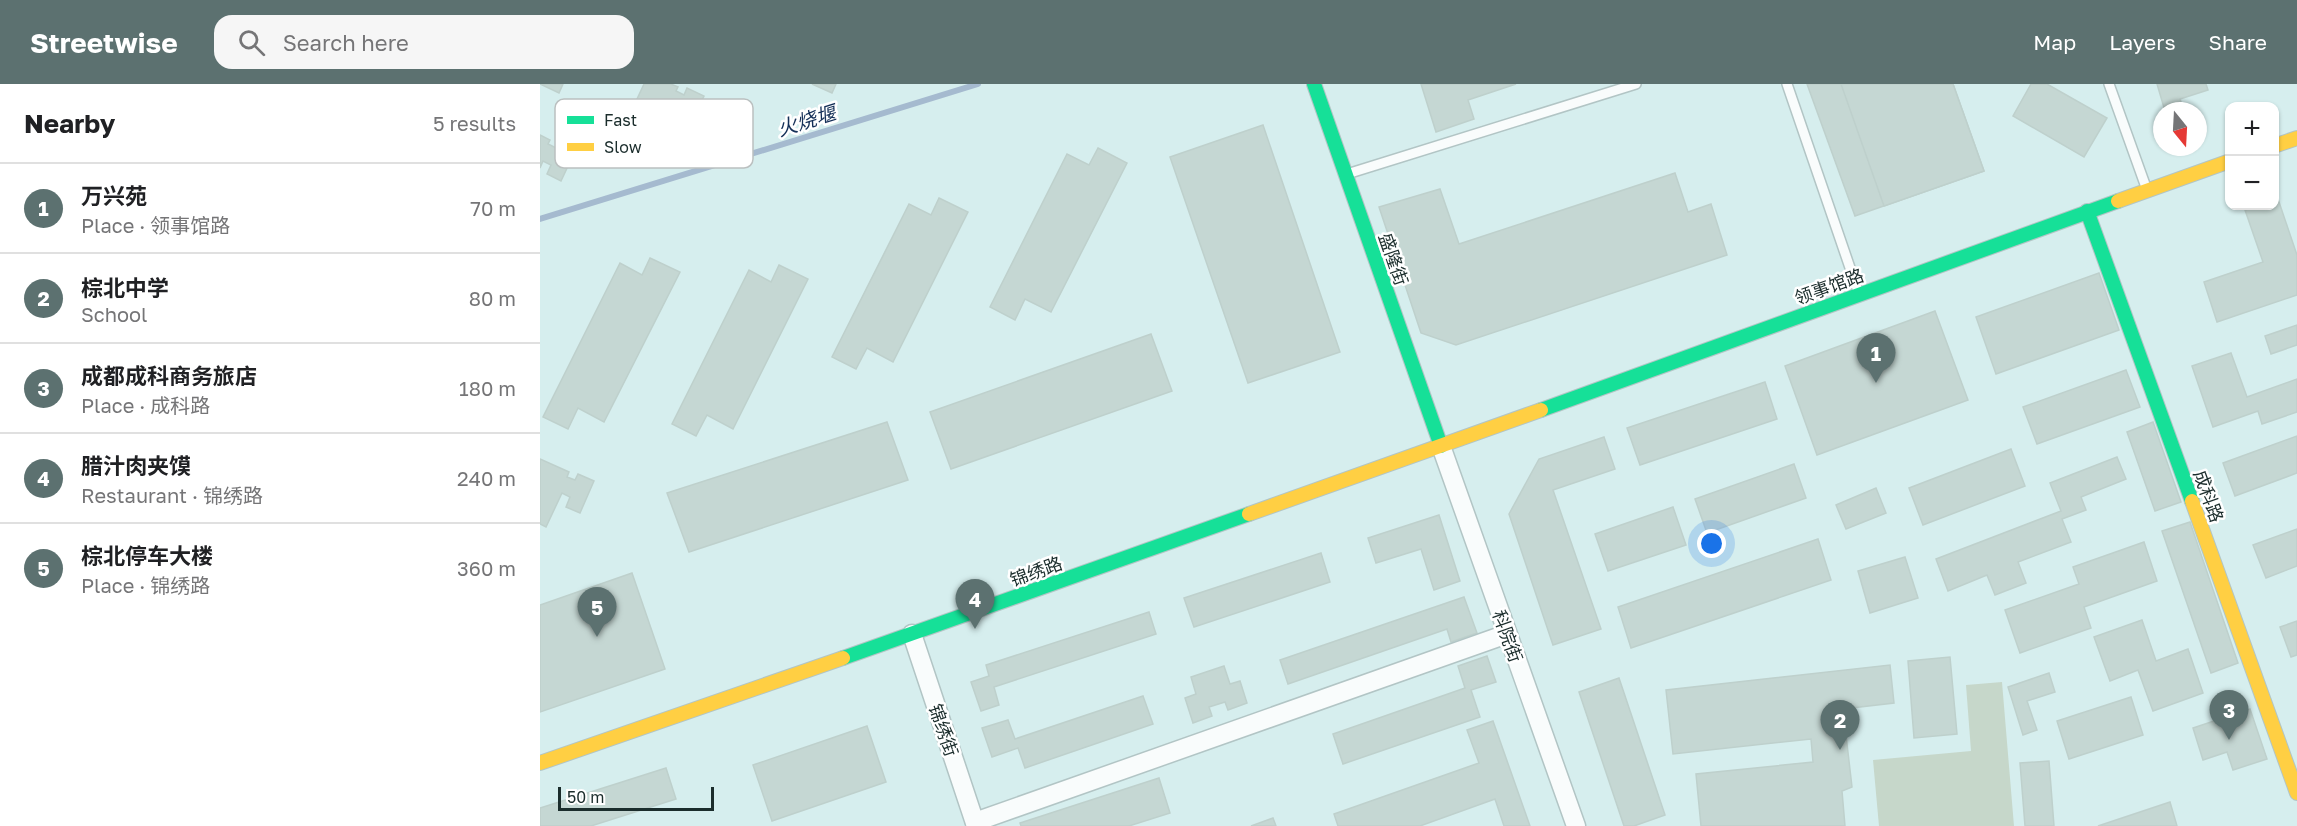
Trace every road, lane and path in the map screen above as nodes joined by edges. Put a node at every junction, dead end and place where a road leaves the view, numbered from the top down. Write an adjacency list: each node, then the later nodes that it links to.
1 (1314, 84): 8 (main road, 盛隆街)
2 (1636, 84): 8 (lane)
3 (1787, 84): 11 (lane)
4 (2109, 84): 9 (lane)
5 (2297, 138): 6 (main road)
6 (2279, 144)
7 (2225, 162): 9 (main road, 领事馆路)
8 (1345, 175): 12 (main road, 盛隆街)
9 (2147, 190): 10 (main road, 领事馆路)
10 (2087, 211): 11 (main road, 领事馆路); 16 (main road, 成科路)
11 (1859, 294): 12 (main road, 领事馆路)
12 (1441, 446): 13 (main road, 锦绣路); 14 (street, 科院街)
13 (912, 634): 15 (main road, 锦绣路); 17 (street, 锦绣街)
14 (1507, 634): 17 (street); 18 (street, 科院街)
15 (540, 763)
16 (2297, 793)
17 (976, 824)
18 (1576, 826)

